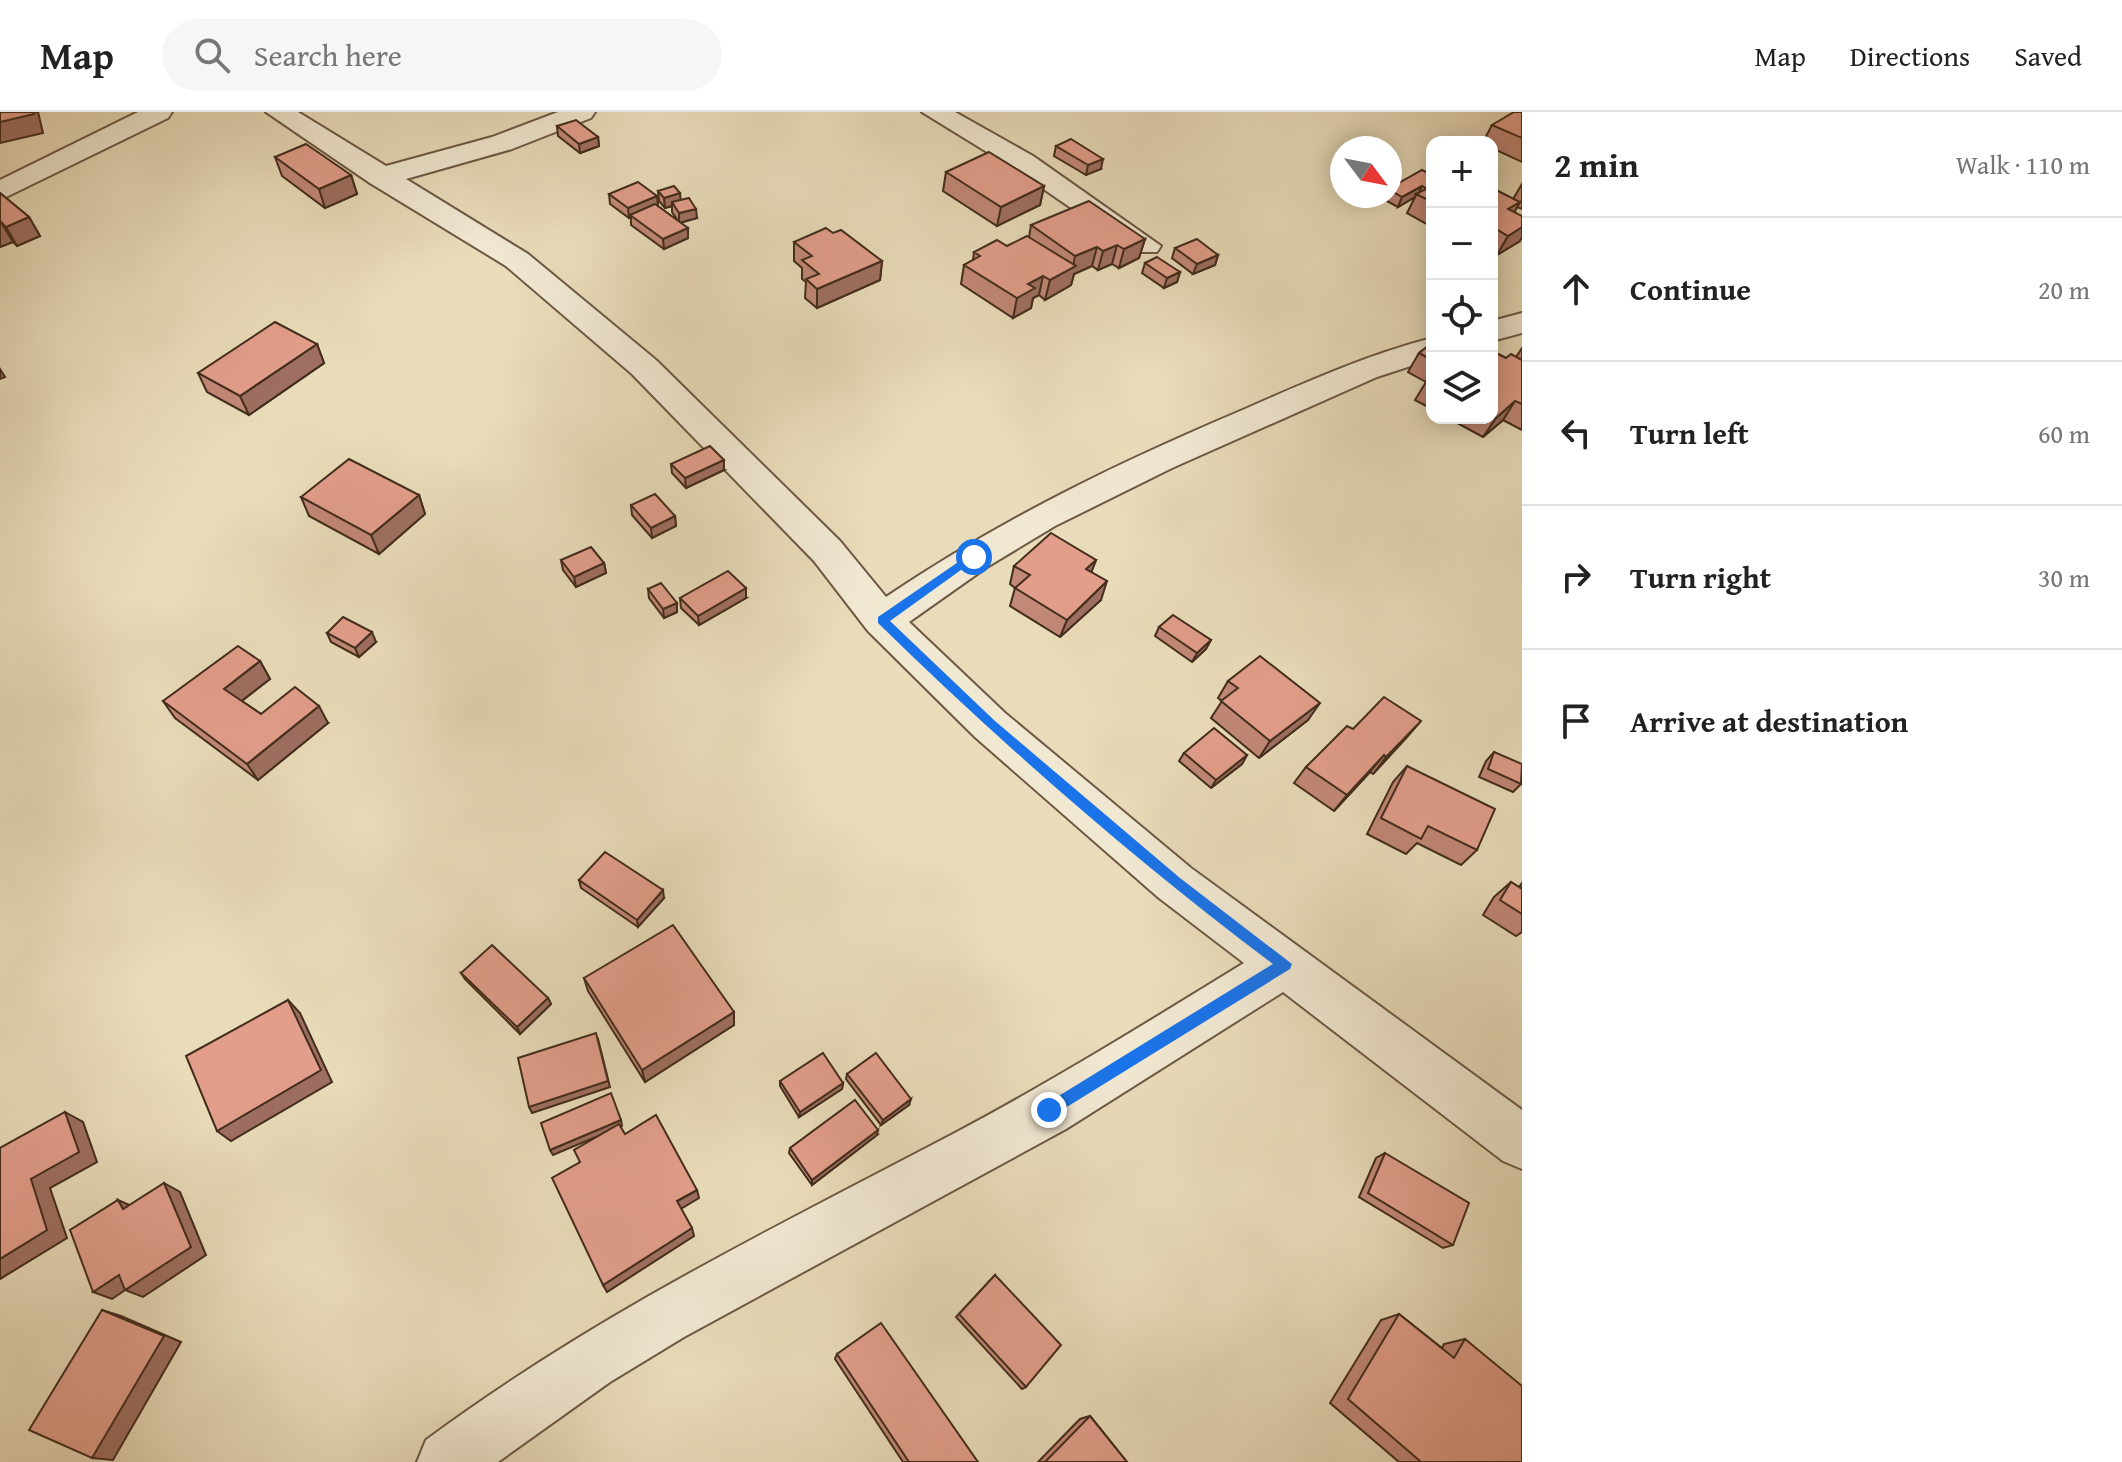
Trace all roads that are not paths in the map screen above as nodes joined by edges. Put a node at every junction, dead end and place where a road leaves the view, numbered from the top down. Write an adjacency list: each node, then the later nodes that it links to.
1 (159, 112): 6 (street)
2 (279, 112): 5 (street)
3 (582, 112): 5 (street)
4 (935, 112): 7 (street)
5 (380, 177): 11 (street)
6 (0, 191)
7 (1146, 246)
8 (1522, 323): 9 (street)
9 (1498, 329)
10 (1426, 350): 11 (street)
11 (882, 620): 12 (street)
12 (1285, 964): 13 (street); 14 (street)
13 (1522, 1142)
14 (448, 1462)

